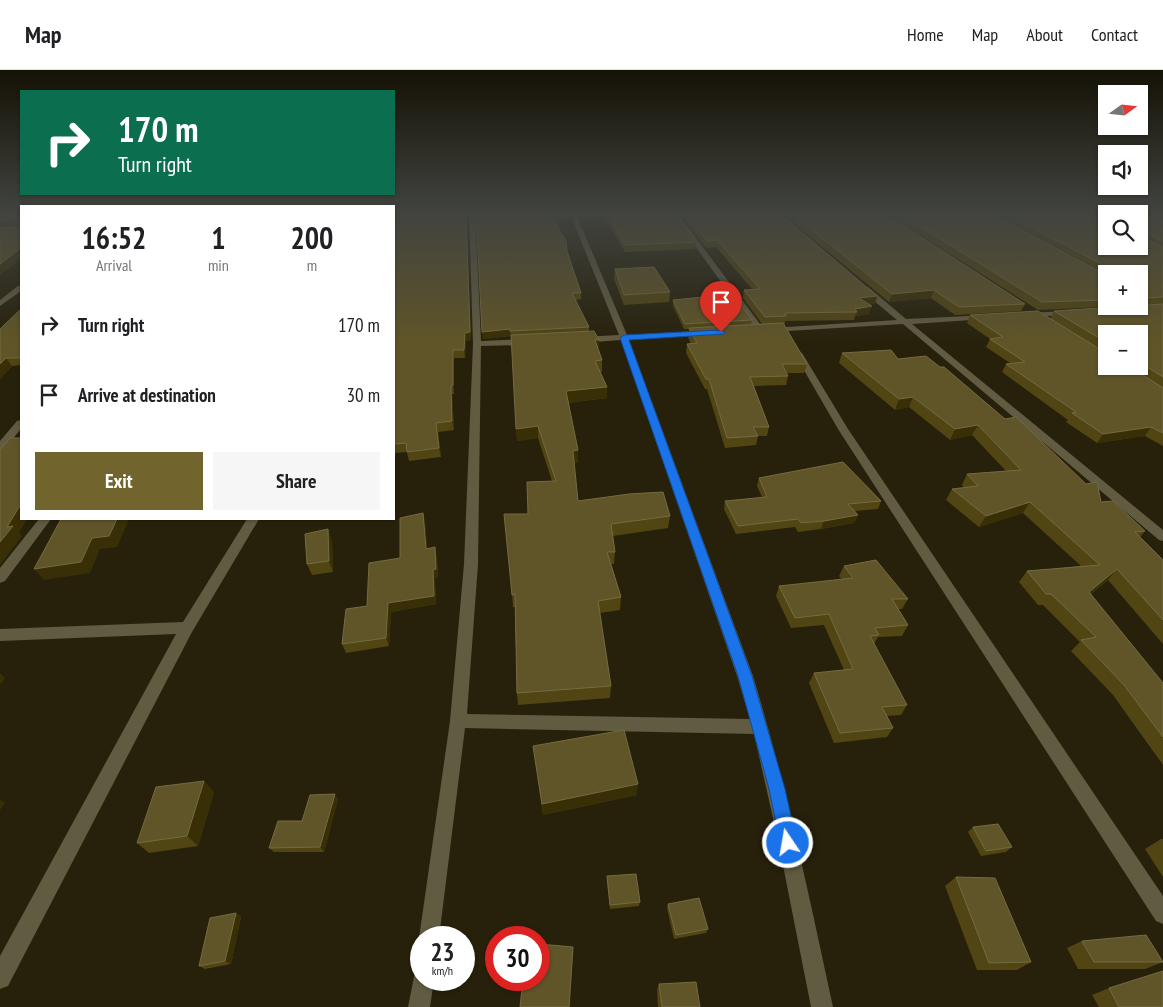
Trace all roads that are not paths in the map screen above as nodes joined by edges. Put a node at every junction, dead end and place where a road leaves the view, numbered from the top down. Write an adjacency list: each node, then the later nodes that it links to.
1 (474, 255): 21 (street)
2 (590, 255): 18 (street)
3 (705, 255): 15 (street)
4 (859, 285): 12 (street)
5 (20, 289): 6 (street)
6 (0, 304)
7 (1027, 309): 9 (street)
8 (1082, 312): 9 (street)
9 (1035, 314): 10 (street); 13 (street)
10 (1016, 316)
11 (997, 317): 12 (street)
12 (903, 322): 14 (street); 26 (street)
13 (1051, 325)
14 (785, 329): 15 (street); 32 (street)
15 (760, 330): 16 (street)
16 (750, 331)
17 (712, 333): 18 (street)
18 (624, 338): 19 (street); 31 (street)
19 (575, 340)
20 (536, 342): 21 (street)
21 (477, 344): 30 (street)
22 (20, 424): 23 (street)
23 (0, 446)
24 (44, 520): 27 (street)
25 (252, 520): 28 (street)
26 (1163, 537)
27 (0, 578)
28 (186, 628): 29 (street); 34 (street)
29 (0, 635)
30 (458, 721): 31 (street); 33 (street)
31 (761, 727): 37 (street)
32 (1163, 914)
33 (431, 926)
34 (0, 978)
35 (421, 991): 36 (street)
36 (419, 1007)
37 (822, 1007)

